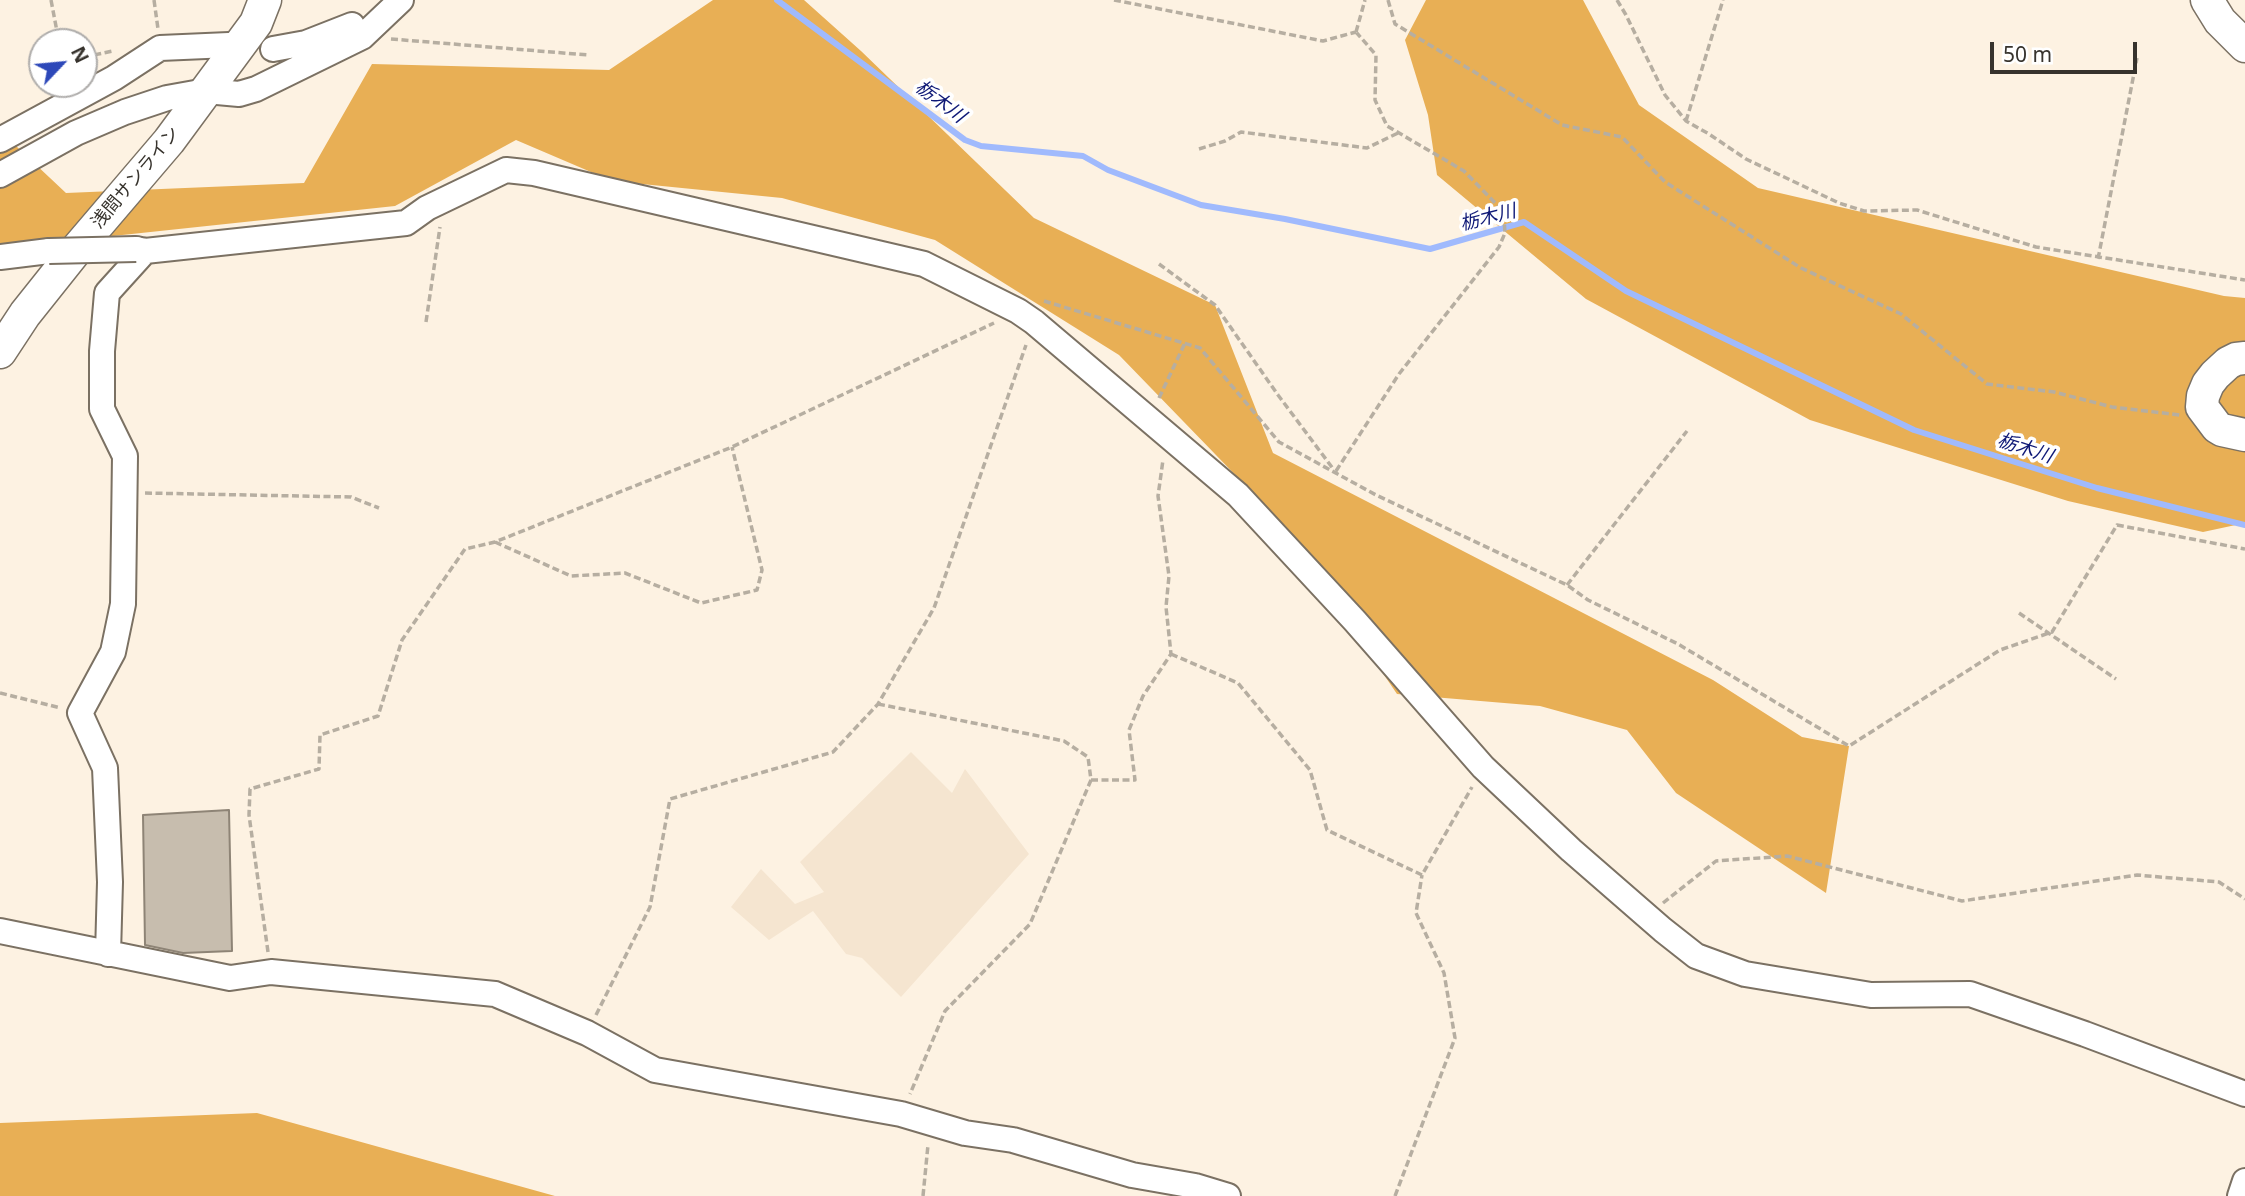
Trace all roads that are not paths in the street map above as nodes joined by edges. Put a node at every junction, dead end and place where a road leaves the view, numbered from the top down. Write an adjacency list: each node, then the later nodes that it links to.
1 (265, 0): 7 (main road, 浅間サンライン)
2 (399, 0): 6 (street); 7 (street)
3 (2207, 0): 5 (main road)
4 (229, 46): 8 (street)
5 (2245, 46)
6 (273, 49)
7 (206, 91): 9 (street); 12 (main road, 浅間サンライン)
8 (0, 140)
9 (0, 174)
10 (141, 250): 11 (street, bridge); 16 (street); 17 (street)
11 (0, 257)
12 (0, 352)
13 (2245, 358): 14 (main road)
14 (2245, 435)
15 (0, 931): 16 (street)
16 (108, 954): 19 (street)
17 (2245, 1094)
18 (2245, 1181): 20 (street)
19 (1228, 1196)
20 (2240, 1196)

